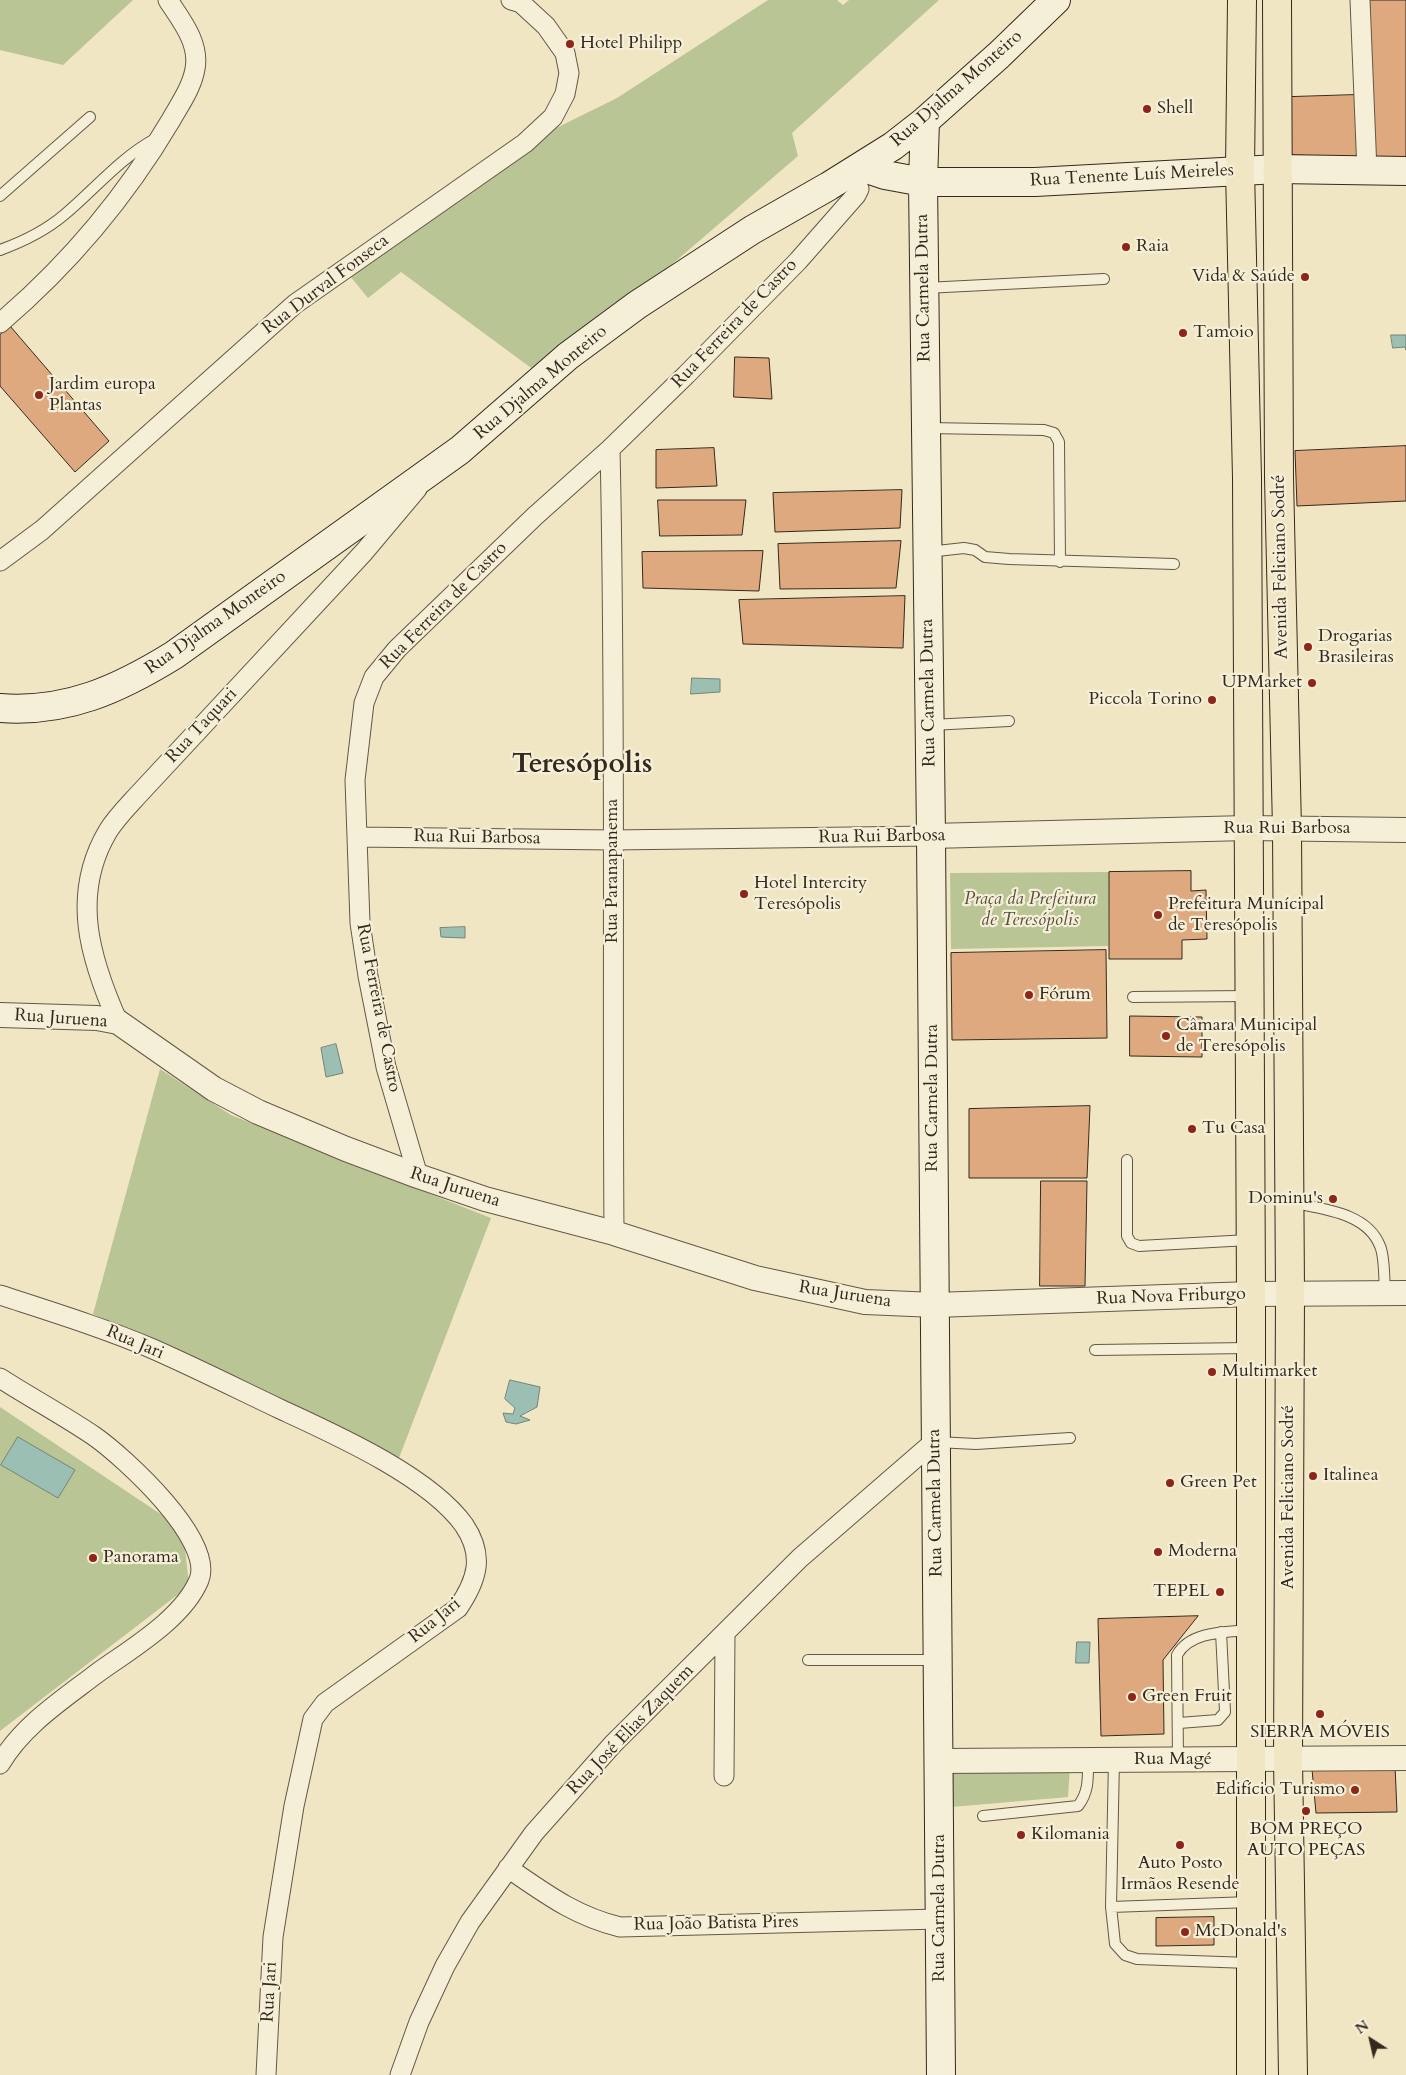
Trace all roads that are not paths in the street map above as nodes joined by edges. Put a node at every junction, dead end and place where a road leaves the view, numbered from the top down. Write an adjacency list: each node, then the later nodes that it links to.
1 (168, 0): 9 (street)
2 (511, 0): 27 (street, Rua Durval Fonseca)
3 (1056, 0): 8 (main road, Rua Djalma Monteiro)
4 (1242, 0): 11 (main road, Avenida Feliciano Sodré)
5 (1277, 0): 10 (main road, Avenida Feliciano Sodré)
6 (1360, 0): 12 (street)
7 (90, 117): 16 (lane)
8 (925, 121): 14 (main road, Rua Djalma Monteiro); 15 (main road, Rua Carmela Dutra)
9 (162, 135): 17 (lane); 20 (street)
10 (1278, 169): 11 (main road, Rua Tenente Luís Meireles); 12 (main road, Rua Tenente Luís Meireles); 25 (main road, Avenida Feliciano Sodré)
11 (1240, 170): 15 (main road, Rua Tenente Luís Meireles); 24 (main road, Avenida Feliciano Sodré)
12 (1367, 171): 13 (main road, Rua Tenente Luís Meireles)
13 (1406, 171)
14 (853, 172): 15 (main road, Rua Tenente Luís Meireles); 22 (street, Rua Ferreira de Castro); 23 (main road, Rua Djalma Monteiro)
15 (923, 182): 19 (main road, Rua Carmela Dutra)
16 (0, 196)
17 (0, 250)
18 (1104, 279): 19 (lane)
19 (924, 288): 21 (main road, Rua Carmela Dutra)
20 (0, 323)
21 (926, 428): 26 (main road, Rua Carmela Dutra); 28 (lane)
22 (610, 449): 37 (street, Rua Ferreira de Castro); 38 (street, Rua Paranapanema)
23 (430, 472): 30 (main road, Rua Djalma Monteiro); 42 (street, Rua Taquari)
24 (1247, 478): 25 (main road); 33 (main road, Avenida Feliciano Sodré)
25 (1279, 478): 34 (main road, Avenida Feliciano Sodré)
26 (928, 552): 28 (lane); 32 (main road, Rua Carmela Dutra)
27 (0, 561)
28 (1060, 562): 29 (lane)
29 (1174, 564)
30 (0, 708)
31 (1009, 721): 32 (lane)
32 (930, 725): 36 (main road, Rua Carmela Dutra)
33 (1247, 828): 34 (street, Rua Rui Barbosa); 36 (street, Rua Rui Barbosa); 39 (main road, Avenida Feliciano Sodré)
34 (1287, 829): 35 (street, Rua Rui Barbosa); 45 (main road, Avenida Feliciano Sodré)
35 (1406, 830)
36 (931, 836): 38 (street, Rua Rui Barbosa); 52 (main road, Rua Carmela Dutra)
37 (357, 837): 38 (street, Rua Rui Barbosa); 44 (street, Rua Ferreira de Castro)
38 (612, 840): 46 (street, Rua Paranapanema)
39 (1248, 996): 40 (lane); 47 (main road, Avenida Feliciano Sodré)
40 (1133, 997)
41 (0, 1015): 42 (street, Rua Juruena)
42 (118, 1022): 44 (street, Rua Juruena)
43 (1127, 1160): 47 (lane)
44 (418, 1176): 46 (street, Rua Juruena)
45 (1289, 1202): 48 (main road, Avenida Feliciano Sodré); 49 (lane)
46 (614, 1233): 52 (street, Rua Juruena)
47 (1250, 1240): 50 (main road, Avenida Feliciano Sodré)
48 (1290, 1293): 49 (street, Rua Nova Friburgo); 50 (street, Rua Nova Friburgo); 66 (main road, Avenida Feliciano Sodré)
49 (1395, 1293)
50 (1251, 1294): 52 (street, Rua Nova Friburgo); 53 (main road, Avenida Feliciano Sodré)
51 (0, 1295): 79 (street, Rua Jari)
52 (935, 1305): 57 (main road, Rua Carmela Dutra)
53 (1250, 1348): 54 (lane); 58 (main road, Avenida Feliciano Sodré)
54 (1095, 1350)
55 (0, 1378): 71 (street)
56 (1070, 1438): 57 (lane)
57 (935, 1442): 60 (street, Rua José Elias Zaquem); 62 (main road, Rua Carmela Dutra)
58 (1251, 1630): 59 (lane); 65 (main road, Avenida Feliciano Sodré)
59 (1221, 1632): 63 (lane); 63 (lane)
60 (725, 1634): 72 (street); 74 (street, Rua José Elias Zaquem)
61 (808, 1660): 62 (lane)
62 (938, 1660): 70 (main road, Rua Carmela Dutra)
63 (1179, 1722): 69 (lane)
64 (1406, 1758): 66 (street, Rua Magé)
65 (1249, 1759): 66 (street, Rua Magé); 69 (street, Rua Magé); 75 (main road, Avenida Feliciano Sodré)
66 (1288, 1759): 83 (main road, Avenida Feliciano Sodré)
67 (1088, 1760): 68 (street, Rua Magé); 70 (street, Rua Magé); 73 (lane)
68 (1114, 1760): 69 (street, Rua Magé); 76 (lane)
69 (1178, 1760)
70 (939, 1761): 77 (main road, Rua Carmela Dutra)
71 (0, 1764)
72 (724, 1776)
73 (983, 1816)
74 (508, 1868): 77 (street, Rua João Batista Pires); 80 (street, Rua José Elias Zaquem)
75 (1250, 1902): 76 (lane); 78 (main road, Avenida Feliciano Sodré)
76 (1111, 1907): 78 (lane)
77 (939, 1919): 81 (main road, Rua Carmela Dutra)
78 (1251, 1963): 82 (main road, Avenida Feliciano Sodré)
79 (266, 2075)
80 (400, 2075)
81 (941, 2075)
82 (1251, 2075)
83 (1293, 2075)

